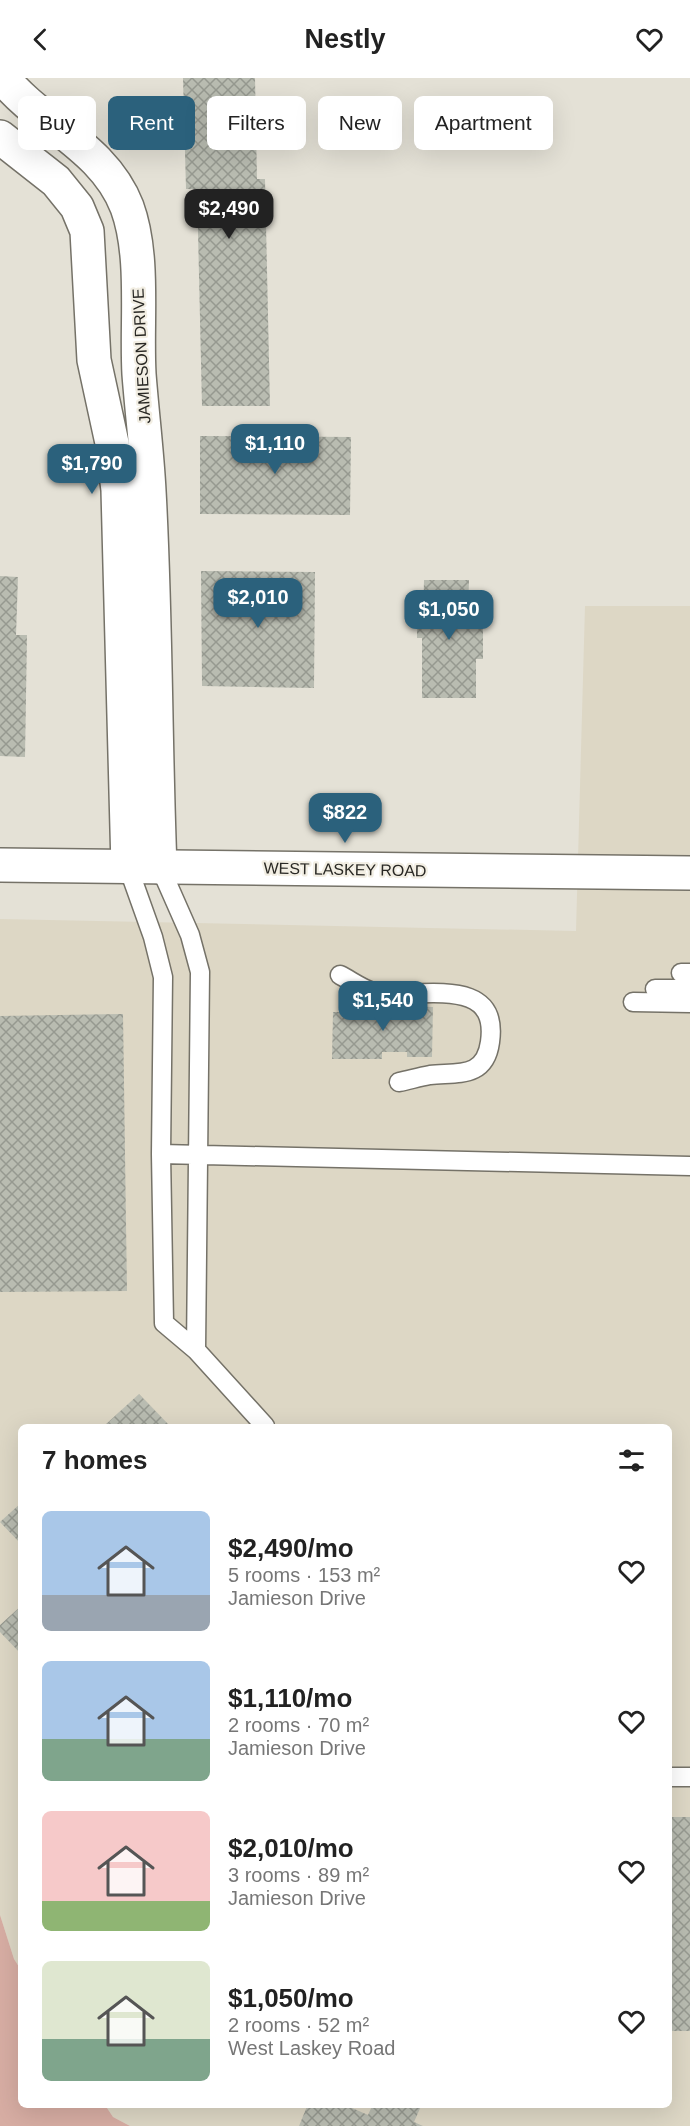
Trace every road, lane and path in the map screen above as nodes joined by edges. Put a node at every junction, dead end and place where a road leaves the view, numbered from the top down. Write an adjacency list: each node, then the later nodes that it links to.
1 (3, 78): 5 (street, JAMIESON DRIVE)
2 (0, 138): 4 (street)
3 (0, 865): 4 (street, WEST LASKEY ROAD)
4 (128, 867): 5 (street, WEST LASKEY ROAD); 13 (lane)
5 (160, 867): 6 (street, WEST LASKEY ROAD); 14 (lane)
6 (690, 873)
7 (340, 975): 12 (lane)
8 (687, 978): 9 (lane)
9 (655, 989)
10 (633, 1002): 11 (lane)
11 (690, 1003)
12 (399, 1082)
13 (161, 1154): 14 (lane); 16 (lane)
14 (199, 1155): 15 (lane); 16 (lane)
15 (690, 1166)
16 (196, 1350): 17 (lane)
17 (263, 1424)
18 (672, 1777): 19 (lane)
19 (690, 1778)

